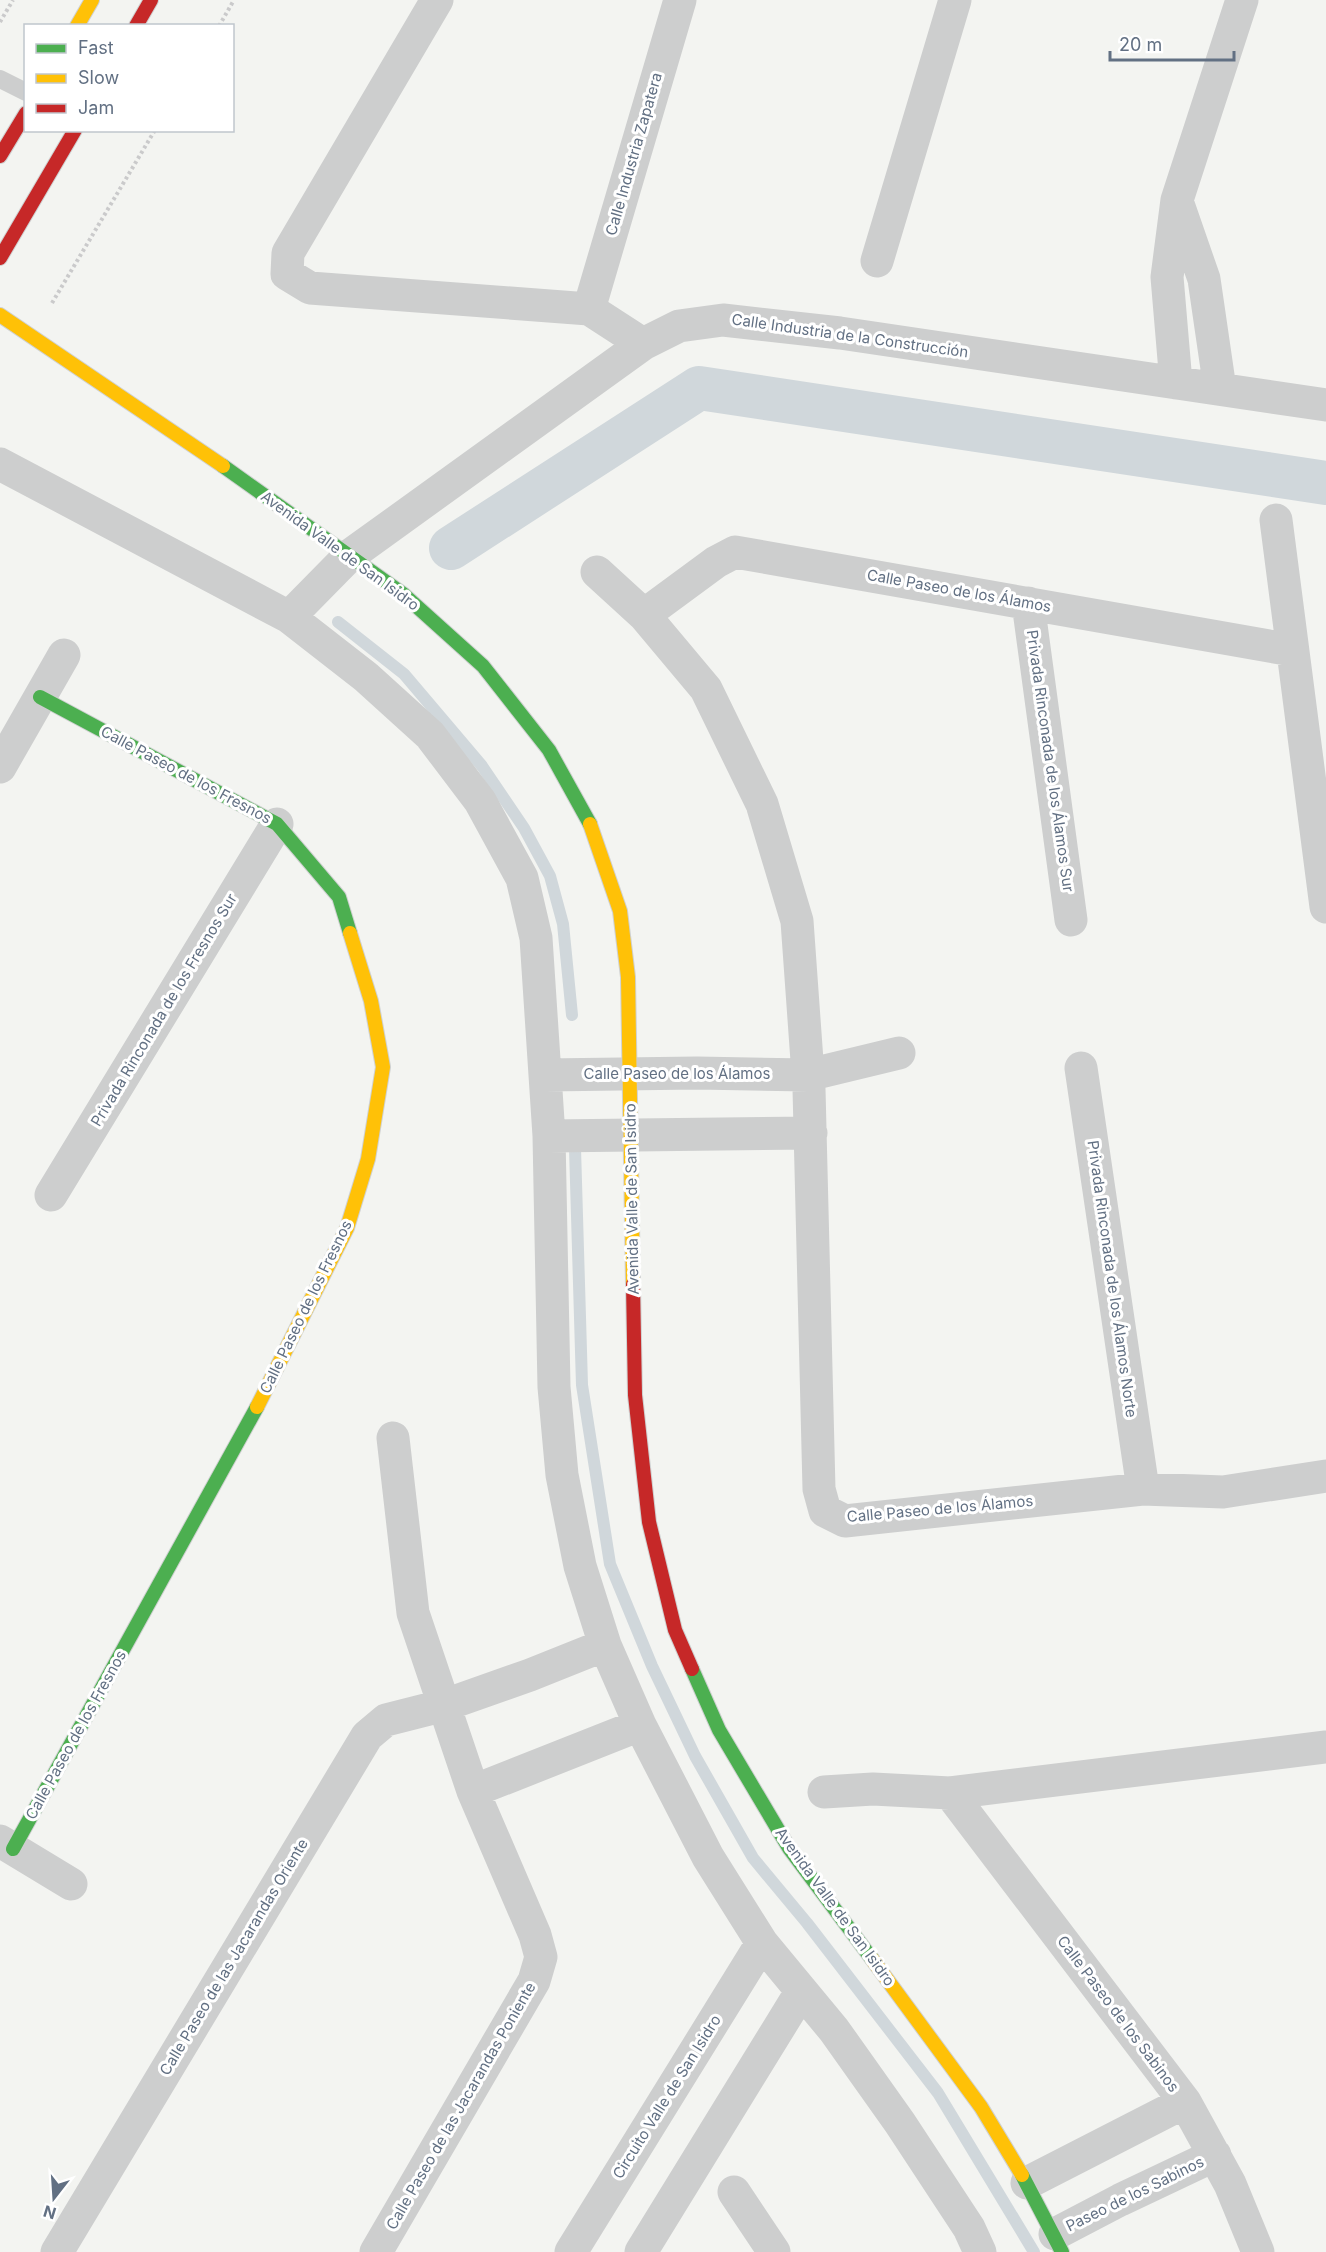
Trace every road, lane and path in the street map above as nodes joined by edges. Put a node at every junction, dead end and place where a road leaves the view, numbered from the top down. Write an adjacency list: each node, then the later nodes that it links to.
1 (13, 0): 9 (path)
2 (92, 0): 10 (street)
3 (151, 0): 11 (street)
4 (234, 0): 12 (path)
5 (437, 0): 22 (street)
6 (680, 0): 22 (street, Calle Industria Zapatera)
7 (955, 0): 21 (street)
8 (1242, 0): 19 (street)
9 (0, 22)
10 (78, 24)
11 (137, 24)
12 (220, 24)
13 (0, 79): 14 (lane)
14 (24, 91)
15 (24, 116): 18 (street)
16 (74, 132): 20 (street)
17 (154, 132): 24 (path)
18 (0, 156)
19 (1177, 200): 26 (street); 27 (street)
20 (0, 258)
21 (877, 261)
22 (589, 309): 25 (street)
23 (0, 315): 24 (street, Avenida Valle de San Isidro)
24 (31, 337): 31 (street, Avenida Valle de San Isidro)
25 (643, 344): 26 (street, Calle Industria de la Construcción); 31 (street, Calle Industria de la Construcción)
26 (1176, 383): 27 (street, Calle Industria de la Construcción)
27 (1220, 389): 28 (street, Calle Industria de la Construcción)
28 (1326, 405)
29 (0, 464): 35 (street)
30 (1276, 520): 36 (street)
31 (349, 555): 35 (street, Calle Industria de la Construcción); 45 (street, Avenida Valle de San Isidro)
32 (597, 572): 34 (street, Calle Paseo de los Álamos)
33 (1028, 603): 34 (street, Calle Paseo de los Álamos); 36 (street, Calle Paseo de los Álamos); 42 (street, Privada Rinconada de los Álamos Sur)
34 (644, 615): 47 (street, Calle Paseo de los Álamos)
35 (288, 617): 46 (street)
36 (1292, 650): 41 (street)
37 (64, 655): 38 (street)
38 (40, 697): 39 (street); 40 (street, Calle Paseo de los Fresnos)
39 (0, 766)
40 (277, 824): 51 (street, Privada Rinconada de los Fresnos Sur); 62 (street, Calle Paseo de los Fresnos)
41 (1326, 907)
42 (1071, 920)
43 (899, 1053): 47 (street)
44 (1081, 1068): 54 (street, Privada Rinconada de los Álamos Norte)
45 (630, 1073): 46 (street, Calle Paseo de los Álamos); 47 (street, Calle Paseo de los Álamos); 49 (street, Avenida Valle de San Isidro)
46 (545, 1075): 50 (street)
47 (808, 1075): 48 (street, Calle Paseo de los Álamos)
48 (811, 1133): 49 (street); 54 (street, Calle Paseo de los Álamos)
49 (632, 1134): 50 (street); 68 (street, Avenida Valle de San Isidro)
50 (549, 1136): 55 (street)
51 (51, 1195)
52 (393, 1438): 56 (street)
53 (1326, 1476): 54 (street, Calle Paseo de los Álamos)
54 (1143, 1489)
55 (605, 1645): 56 (street, Calle Paseo de las Jacarandas Oriente); 57 (street)
56 (445, 1705): 59 (street); 71 (street, Calle Paseo de las Jacarandas Oriente)
57 (640, 1725): 59 (street); 64 (street)
58 (1326, 1747): 61 (street)
59 (473, 1791): 72 (street, Calle Paseo de las Jacarandas Poniente)
60 (824, 1792): 61 (street)
61 (950, 1793): 66 (street, Calle Paseo de los Sabinos)
62 (7, 1845): 63 (street, Calle Paseo de los Fresnos)
63 (71, 1884)
64 (762, 1943): 65 (street); 73 (street, Circuito Valle de San Isidro)
65 (801, 1992): 74 (street); 76 (street)
66 (1185, 2102): 67 (street, Calle Paseo de los Sabinos); 68 (street)
67 (1215, 2155): 70 (street, Paseo de los Sabinos); 77 (street, Calle Paseo de los Sabinos)
68 (1027, 2183): 70 (street, Avenida Valle de San Isidro)
69 (734, 2192): 75 (street)
70 (1058, 2243)
71 (57, 2252)
72 (376, 2252)
73 (571, 2252)
74 (641, 2252)
75 (774, 2252)
76 (980, 2252)
77 (1258, 2252)

